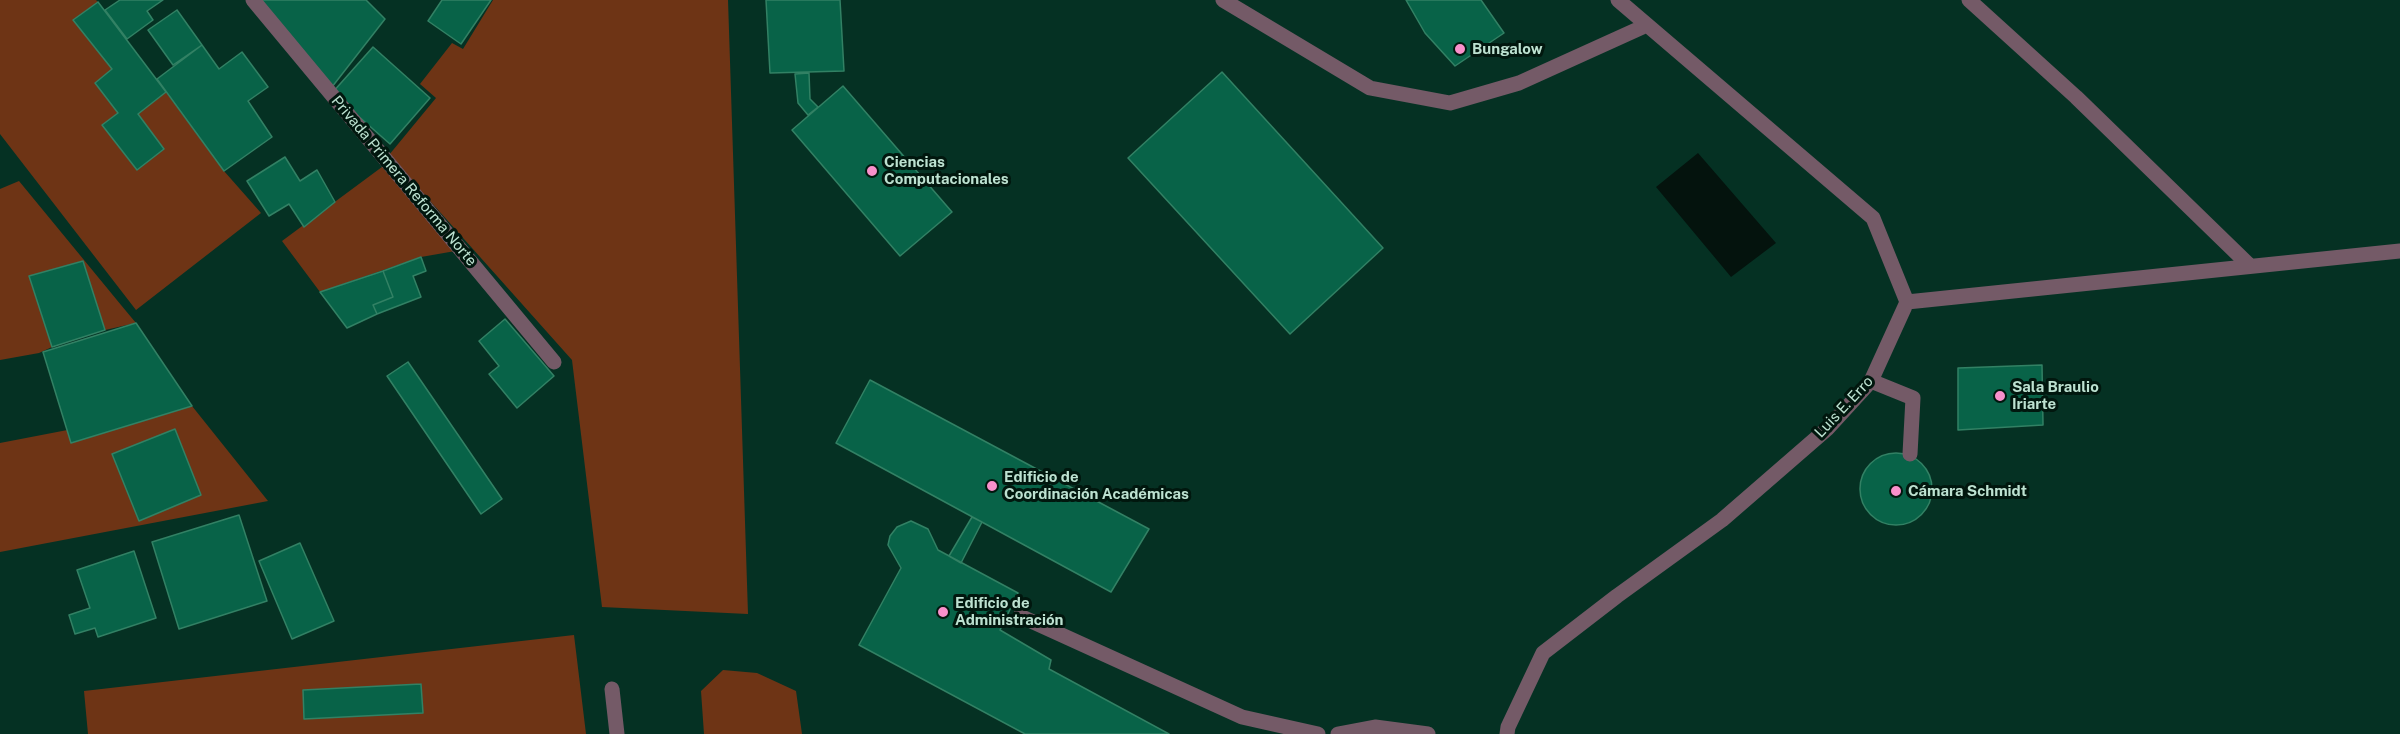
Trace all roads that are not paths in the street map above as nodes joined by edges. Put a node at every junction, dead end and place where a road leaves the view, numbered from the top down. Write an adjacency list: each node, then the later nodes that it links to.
1 (253, 0): 9 (street, Privada Primera Reforma Norte)
2 (1222, 0): 5 (street)
3 (1618, 0): 5 (street)
4 (1969, 0): 7 (street)
5 (1647, 25): 8 (street)
6 (2400, 251): 7 (street)
7 (2250, 266): 8 (street)
8 (1907, 302): 10 (street, Luis E. Erro)
9 (554, 362)
10 (1871, 381): 11 (street); 18 (street, Luis E. Erro)
11 (1910, 454)
12 (1020, 616): 15 (street)
13 (612, 689): 14 (street)
14 (617, 734)
15 (1318, 734)
16 (1338, 734): 17 (street)
17 (1428, 734)
18 (1506, 734)

